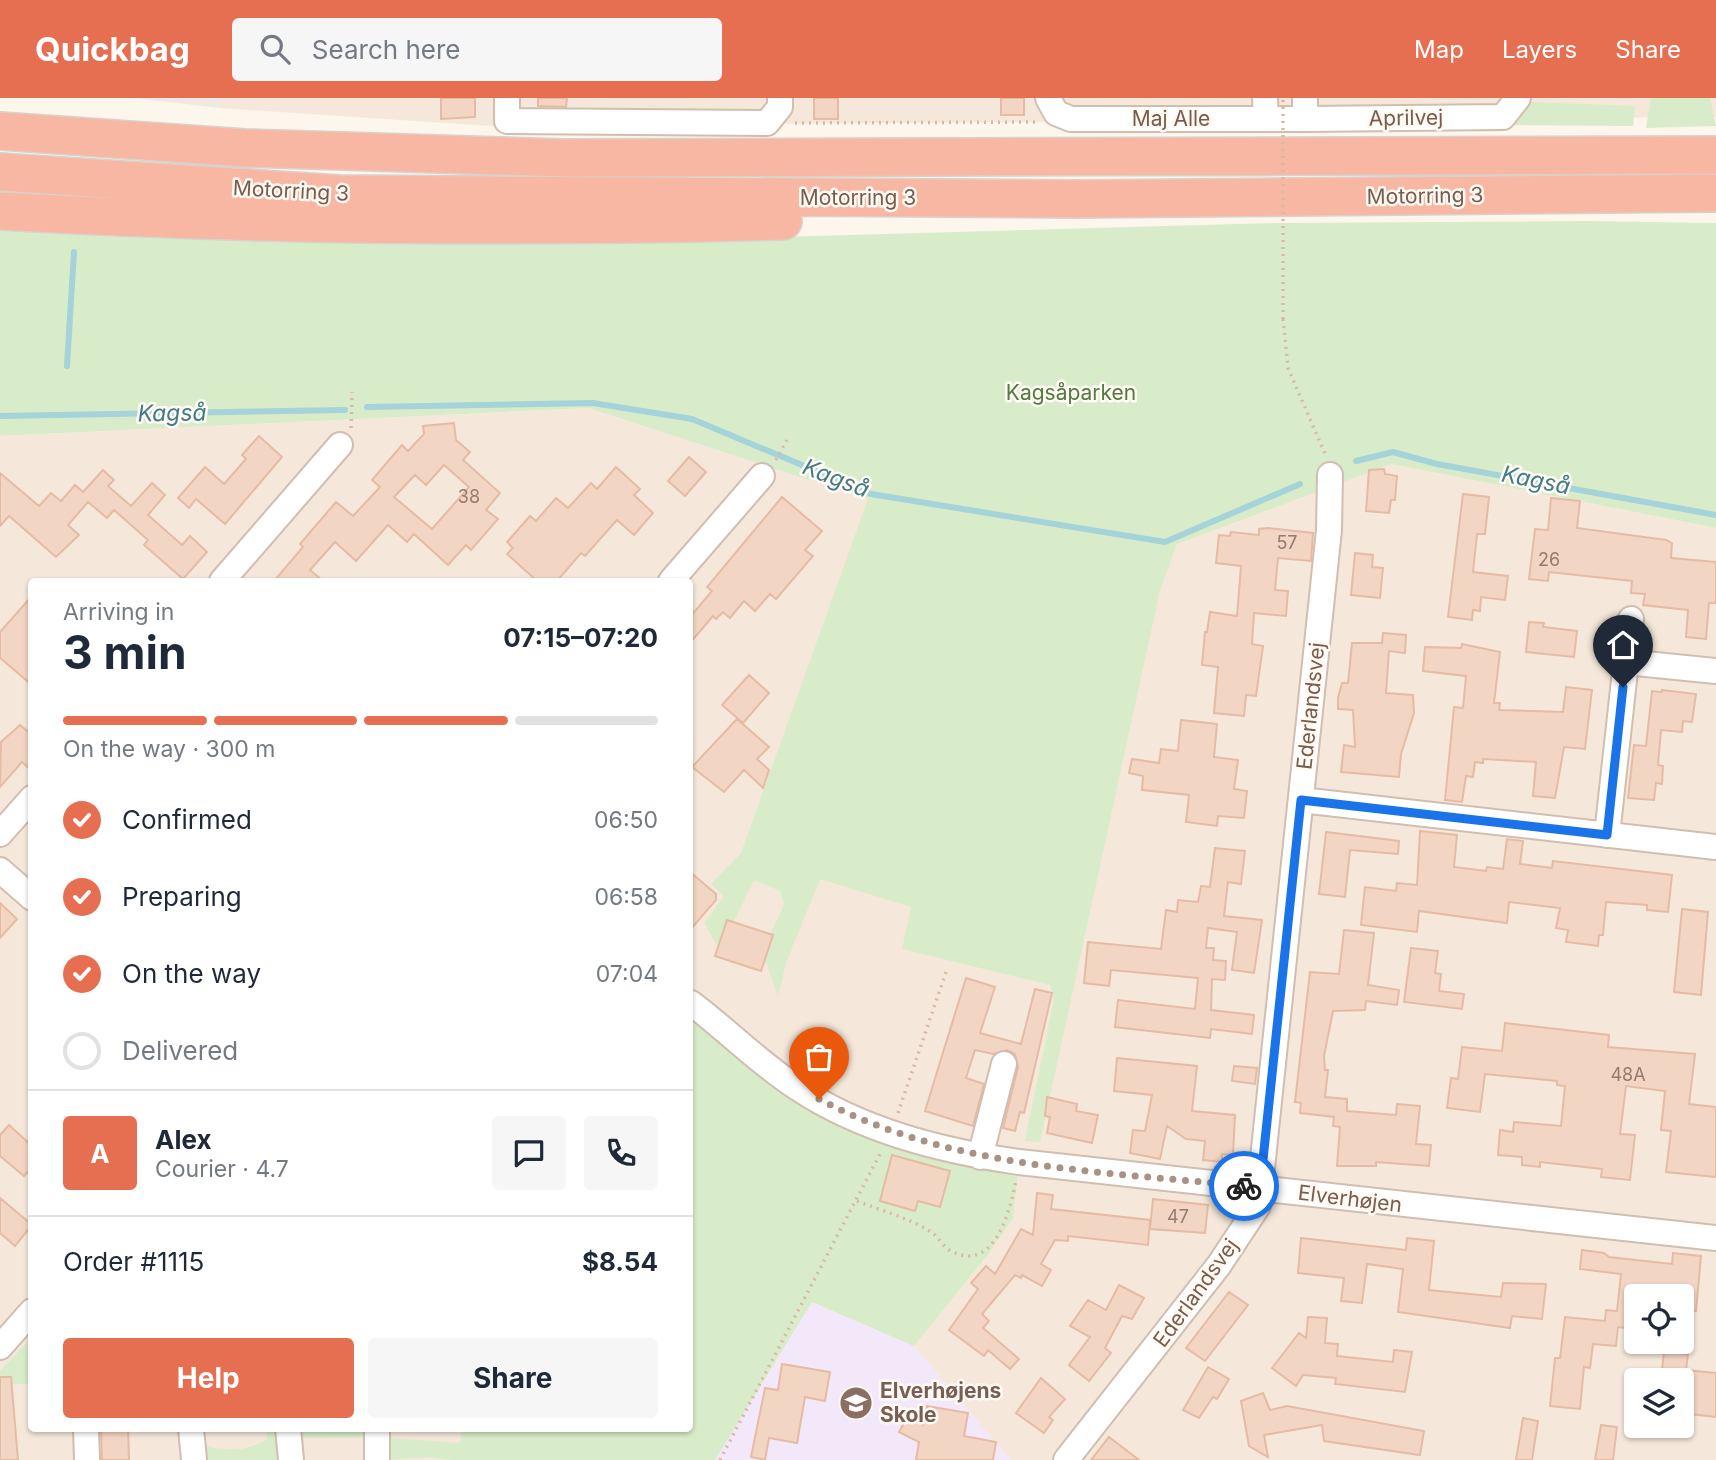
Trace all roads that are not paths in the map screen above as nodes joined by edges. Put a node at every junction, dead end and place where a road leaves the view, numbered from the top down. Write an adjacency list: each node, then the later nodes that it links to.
1 (507, 98): 2 (street)
2 (780, 98)
3 (1518, 98): 6 (street, Aprilvej)
4 (1052, 106): 5 (street, Maj Alle)
5 (1265, 109): 6 (street, Maj Alle)
6 (1305, 109)
7 (0, 131): 8 (highway, Motorring 3)
8 (1716, 155)
9 (0, 172): 11 (highway, Motorring 3)
10 (1716, 193): 11 (highway, Motorring 3)
11 (1076, 199): 12 (highway)
12 (6, 211)
13 (345, 437): 16 (street)
14 (769, 469): 17 (street)
15 (1330, 475): 21 (street, Ederlandsvej)
16 (225, 578)
17 (674, 578)
18 (1631, 619): 19 (street)
19 (1626, 662): 20 (street); 24 (street)
20 (1716, 671)
21 (1301, 800): 24 (street); 31 (street, Ederlandsvej)
22 (28, 802): 23 (street)
23 (0, 834)
24 (1607, 835): 25 (street)
25 (1716, 846)
26 (0, 870): 27 (street)
27 (28, 894)
28 (693, 1005): 30 (street, Elverhøjen)
29 (1004, 1064): 30 (street)
30 (980, 1157): 31 (street, Elverhøjen)
31 (1260, 1188): 32 (street, Elverhøjen); 43 (street, Ederlandsvej)
32 (1716, 1238)
33 (28, 1318): 34 (street)
34 (0, 1347)
35 (86, 1432): 39 (street)
36 (191, 1432): 40 (street)
37 (288, 1432): 41 (street)
38 (377, 1432): 42 (street)
39 (87, 1460)
40 (194, 1460)
41 (291, 1460)
42 (377, 1460)
43 (1066, 1460)

